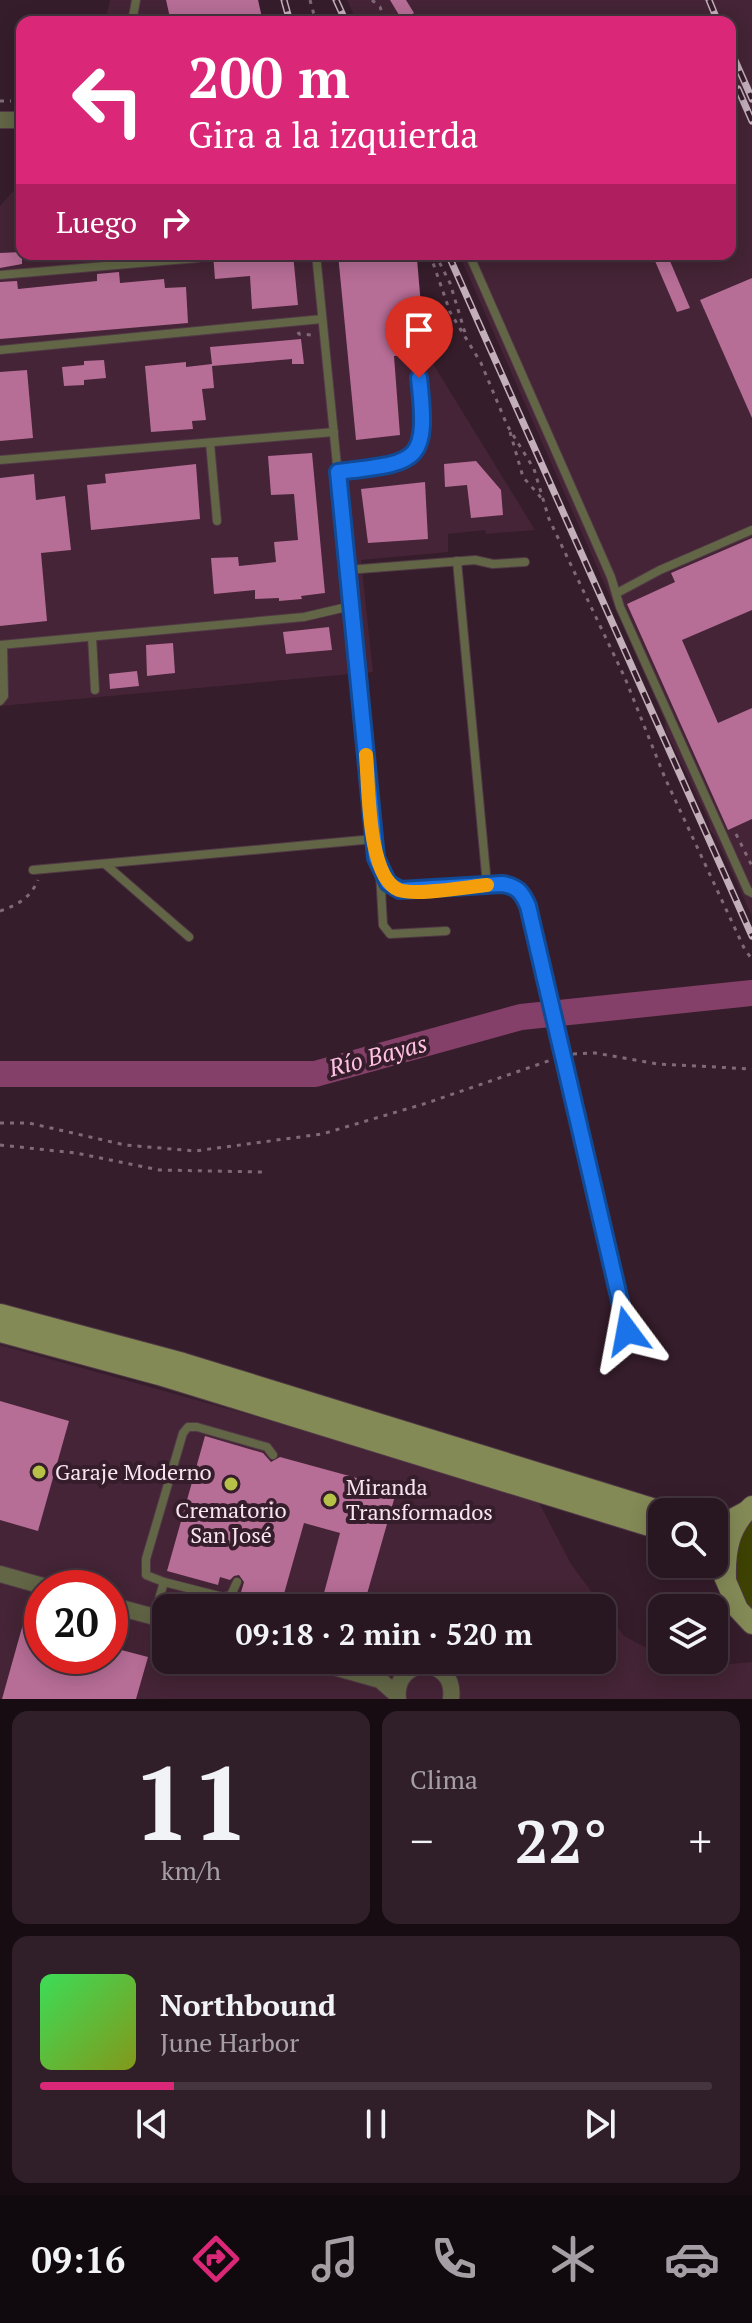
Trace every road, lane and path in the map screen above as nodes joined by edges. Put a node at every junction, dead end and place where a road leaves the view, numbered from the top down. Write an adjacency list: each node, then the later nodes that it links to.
1 (372, 0): 2 (path)
2 (384, 16)
3 (0, 101): 4 (path)
4 (11, 101)
5 (175, 260): 10 (lane)
6 (317, 260): 11 (lane)
7 (434, 260): 12 (path)
8 (435, 260): 12 (path)
9 (472, 260): 26 (lane)
10 (0, 275)
11 (322, 319): 13 (lane); 16 (lane)
12 (468, 342): 15 (path)
13 (0, 350)
14 (419, 378): 19 (lane)
15 (507, 425): 20 (path); 20 (path)
16 (334, 432): 17 (lane); 19 (lane)
17 (210, 443): 18 (lane); 21 (lane)
18 (0, 460)
19 (338, 472): 25 (lane)
20 (545, 502): 42 (path)
21 (217, 521)
22 (752, 530): 26 (lane)
23 (457, 561): 24 (lane); 25 (lane); 37 (lane)
24 (525, 562)
25 (347, 570): 27 (lane)
26 (617, 593): 38 (lane)
27 (351, 606): 28 (lane); 32 (lane)
28 (92, 637): 29 (lane); 30 (lane)
29 (2, 645): 31 (lane)
30 (95, 690)
31 (0, 701)
32 (374, 839): 33 (lane); 36 (lane)
33 (105, 864): 34 (lane); 41 (lane)
34 (43, 869): 35 (lane); 39 (path)
35 (33, 870)
36 (380, 871): 37 (lane); 40 (lane)
37 (487, 885): 48 (lane, bridge)
38 (752, 893)
39 (0, 911)
40 (446, 931)
41 (189, 937)
42 (752, 959)
43 (752, 1069): 44 (path)
44 (0, 1123)
45 (0, 1145): 46 (path)
46 (264, 1172)
47 (0, 1314): 51 (street)
48 (627, 1331)
49 (0, 1332): 54 (street)
50 (273, 1455): 58 (lane)
51 (648, 1507)
52 (749, 1509): 53 (street); 56 (street)
53 (728, 1521)
54 (648, 1526)
55 (0, 1574): 57 (street)
56 (726, 1580): 63 (street)
57 (24, 1581)
58 (164, 1582): 59 (lane); 60 (lane)
59 (237, 1582)
60 (163, 1594)
61 (128, 1610): 62 (street)
62 (152, 1617)
63 (752, 1624)
64 (359, 1674): 66 (street)
65 (404, 1675): 66 (street); 67 (street); 68 (street)
66 (380, 1680): 67 (street)
67 (398, 1697)
68 (451, 1699)

